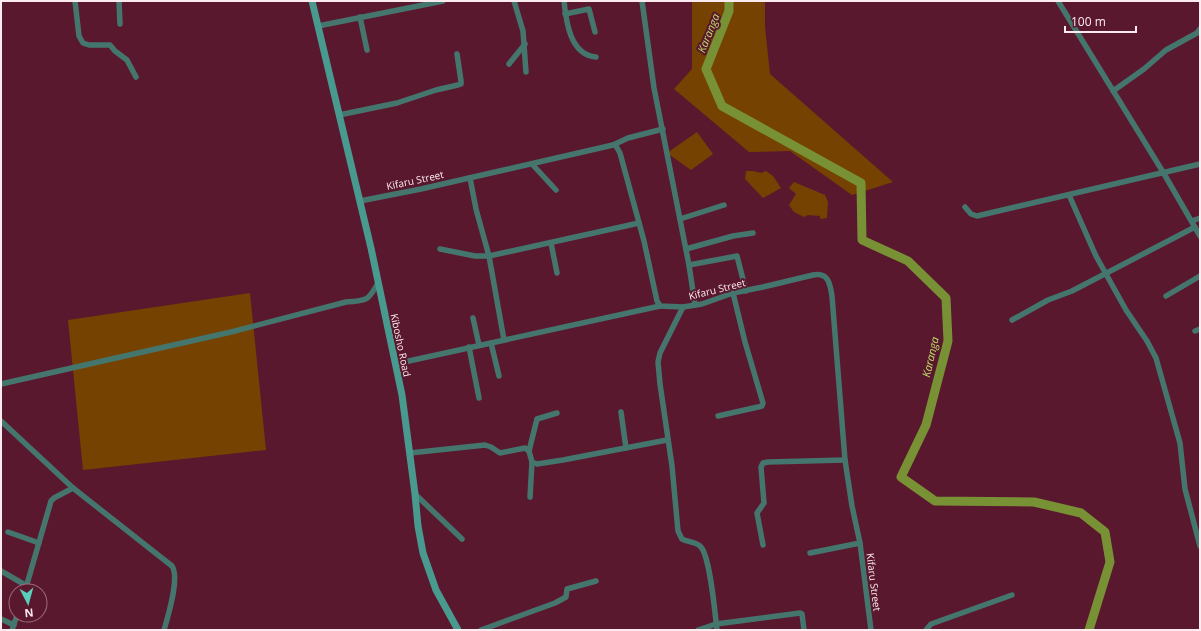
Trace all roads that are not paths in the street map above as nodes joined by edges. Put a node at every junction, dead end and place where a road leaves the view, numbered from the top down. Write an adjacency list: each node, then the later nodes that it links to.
1 (75, 1): 22 (street)
2 (119, 1): 11 (street)
3 (312, 1): 12 (main road, Kibosho Road)
4 (443, 1): 10 (street)
5 (514, 1): 16 (street)
6 (564, 1): 9 (street)
7 (642, 1): 25 (street)
8 (1058, 1): 23 (street)
9 (565, 14): 14 (street); 19 (street)
10 (360, 17): 12 (street); 17 (street)
11 (120, 24)
12 (318, 26): 24 (main road, Kibosho Road)
13 (1198, 31): 15 (street); 23 (street)
14 (595, 32)
15 (1200, 40)
16 (525, 44): 20 (street); 21 (street)
17 (367, 50)
18 (457, 54): 24 (street)
19 (596, 57)
20 (509, 64)
21 (526, 72)
22 (136, 78)
23 (1113, 90): 29 (street)
24 (339, 115): 33 (main road, Kibosho Road)
25 (663, 129): 26 (street, Kifaru Street); 37 (street)
26 (613, 145): 27 (street, Kifaru Street); 38 (street)
27 (532, 164): 30 (street, Kifaru Street); 31 (street)
28 (1200, 164): 29 (street)
29 (1163, 172): 32 (street); 39 (street)
30 (470, 178): 33 (street, Kifaru Street); 45 (street)
31 (556, 190)
32 (1069, 195): 35 (street); 48 (street)
33 (360, 201): 50 (main road, Kibosho Road)
34 (724, 205): 37 (street)
35 (965, 207)
36 (1200, 218): 39 (street)
37 (680, 219): 44 (street)
38 (639, 223): 42 (street); 55 (street)
39 (1193, 224): 41 (street); 48 (street)
40 (753, 233): 44 (street)
41 (1200, 236)
42 (550, 243): 45 (street); 47 (street)
43 (440, 248): 45 (street)
44 (686, 250): 46 (street)
45 (489, 256): 59 (street)
46 (689, 265): 51 (street); 54 (street)
47 (557, 273)
48 (1106, 274): 58 (street); 85 (street)
49 (1200, 276): 53 (street)
50 (378, 284): 63 (main road, Kibosho Road); 65 (street)
51 (746, 291): 52 (street, Kifaru Street); 75 (street, Kifaru Street)
52 (733, 293): 54 (street, Kifaru Street); 69 (street)
53 (1166, 296)
54 (695, 305): 56 (street, Kifaru Street)
55 (660, 306): 56 (street, Kifaru Street); 59 (street, Kifaru Street)
56 (683, 307): 71 (street)
57 (473, 318): 61 (street)
58 (1012, 320)
59 (504, 340): 60 (street, Kifaru Street)
60 (491, 343): 61 (street, Kifaru Street); 64 (street)
61 (479, 345): 62 (street, Kifaru Street)
62 (469, 347): 63 (street, Kifaru Street); 66 (street)
63 (395, 364): 74 (main road, Kibosho Road)
64 (499, 376)
65 (1, 384)
66 (479, 398)
67 (621, 412): 72 (street)
68 (557, 413): 73 (street)
69 (718, 416)
70 (1, 421): 77 (street)
71 (667, 440): 72 (street); 93 (street)
72 (626, 448): 76 (street)
73 (529, 451): 74 (street); 76 (street)
74 (410, 453): 78 (main road, Kibosho Road)
75 (845, 460): 83 (street, Kifaru Street); 84 (street)
76 (532, 462): 79 (street)
77 (73, 488): 82 (street); 95 (street)
78 (416, 494): 81 (street); 96 (main road, Kibosho Road)
79 (530, 497)
80 (8, 532): 82 (street)
81 (462, 539)
82 (39, 543): 90 (street)
83 (860, 543): 86 (street); 101 (street, Kifaru Street)
84 (763, 545)
85 (1200, 546)
86 (810, 553)
87 (1, 571): 89 (street)
88 (596, 581): 97 (street)
89 (19, 583)
90 (27, 583)
91 (1012, 595): 102 (street)
92 (1, 620): 94 (street)
93 (716, 624): 98 (street); 99 (street); 100 (street)
94 (13, 627)
95 (164, 630)
96 (458, 630)
97 (481, 630)
98 (698, 630)
99 (717, 630)
100 (804, 630)
101 (871, 630)
102 (926, 630)

